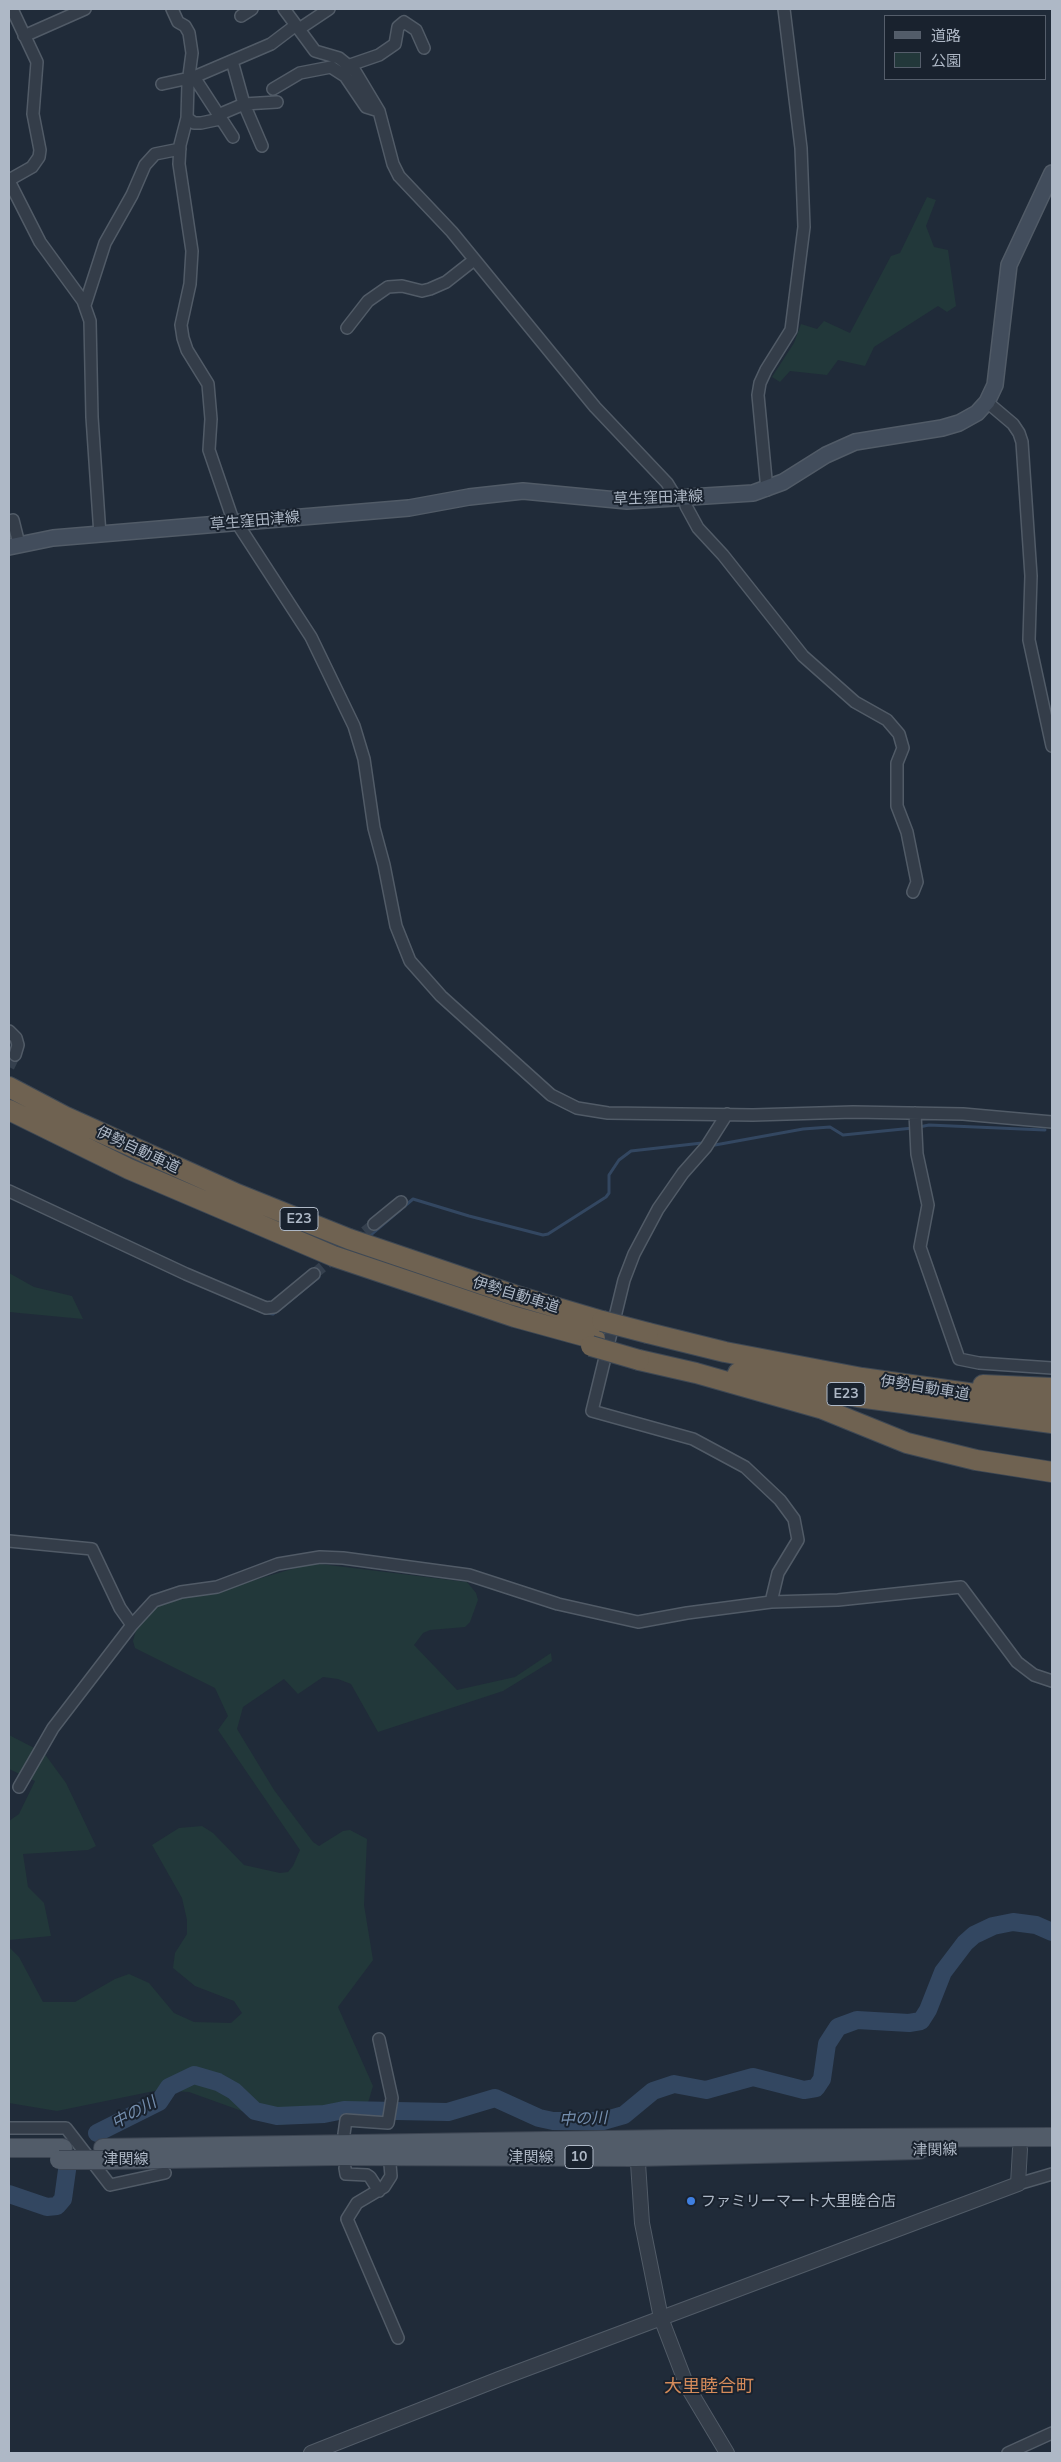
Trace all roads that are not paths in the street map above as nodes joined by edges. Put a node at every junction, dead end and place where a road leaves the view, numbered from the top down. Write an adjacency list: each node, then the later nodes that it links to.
1 (11, 9): 10 (street)
2 (85, 9): 10 (street)
3 (172, 9): 14 (street)
4 (252, 9): 8 (street)
5 (284, 9): 9 (street)
6 (330, 9): 9 (street)
7 (784, 9): 31 (street)
8 (241, 16)
9 (297, 27): 12 (street); 13 (street)
10 (24, 36): 26 (street)
11 (424, 48): 13 (street)
12 (232, 61): 14 (street); 18 (street)
13 (350, 65): 19 (street)
14 (192, 77): 15 (street); 20 (street); 21 (street)
15 (162, 84)
16 (273, 89): 19 (street)
17 (277, 102): 18 (street)
18 (244, 104): 20 (street); 23 (street)
19 (379, 111): 27 (street)
20 (219, 117): 21 (street); 22 (street)
21 (187, 118): 24 (street)
22 (233, 137)
23 (262, 146)
24 (180, 149): 28 (street); 34 (street)
25 (1052, 173): 30 (main road, 草生窪田津線)
26 (9, 180): 28 (street)
27 (474, 260): 29 (street); 32 (street)
28 (85, 305): 35 (street)
29 (347, 328)
30 (987, 402): 31 (main road, 草生窪田津線); 37 (street)
31 (767, 490): 32 (main road, 草生窪田津線)
32 (679, 496): 34 (main road, 草生窪田津線); 38 (street)
33 (9, 521): 36 (street)
34 (235, 523): 35 (main road, 草生窪田津線); 43 (street)
35 (100, 535): 36 (main road, 草生窪田津線)
36 (14, 546)
37 (1052, 746)
38 (913, 892)
39 (9, 1031): 40 (street)
40 (15, 1055)
41 (9, 1087): 50 (highway, 伊勢自動車道 / E23)
42 (9, 1110): 50 (highway, 伊勢自動車道 / E23)
43 (727, 1114): 44 (street); 59 (street)
44 (916, 1117): 45 (street); 52 (street)
45 (1052, 1122)
46 (9, 1191): 49 (street)
47 (401, 1202): 48 (street)
48 (374, 1224)
49 (314, 1274)
50 (596, 1335): 51 (highway, 伊勢自動車道, bridge); 51 (highway, bridge)
51 (643, 1348): 53 (highway, 伊勢自動車道 / E23); 56 (highway, 伊勢自動車道 / E23); 57 (highway)
52 (1052, 1368)
53 (829, 1372): 54 (highway); 55 (highway, 伊勢自動車道 / E23)
54 (1052, 1388)
55 (1052, 1405)
56 (1052, 1423)
57 (1052, 1472)
58 (9, 1541): 60 (street)
59 (771, 1602): 60 (street); 61 (street)
60 (132, 1625): 62 (street)
61 (1052, 1681)
62 (19, 1787)
63 (379, 2039): 65 (street)
64 (9, 2128): 75 (street)
65 (344, 2134)
66 (1052, 2138): 68 (main road, 津関線 / 10)
67 (9, 2148): 71 (main road, 津関線 / 10)
68 (637, 2148): 70 (main road, 津関線 / 10); 71 (main road, 津関線 / 10); 79 (street)
69 (1052, 2148): 70 (main road, 津関線 / 10)
70 (1020, 2149): 77 (street)
71 (61, 2154): 72 (main road, 津関線 / 10)
72 (9, 2161)
73 (390, 2164): 78 (street)
74 (345, 2168): 78 (street)
75 (165, 2173)
76 (1052, 2174): 77 (street)
77 (1018, 2184): 79 (street)
78 (379, 2191): 80 (street)
79 (660, 2318): 82 (street); 84 (street)
80 (398, 2338)
81 (1052, 2433): 85 (street)
82 (338, 2448): 83 (street)
83 (311, 2453)
84 (727, 2453)
85 (1008, 2453)

